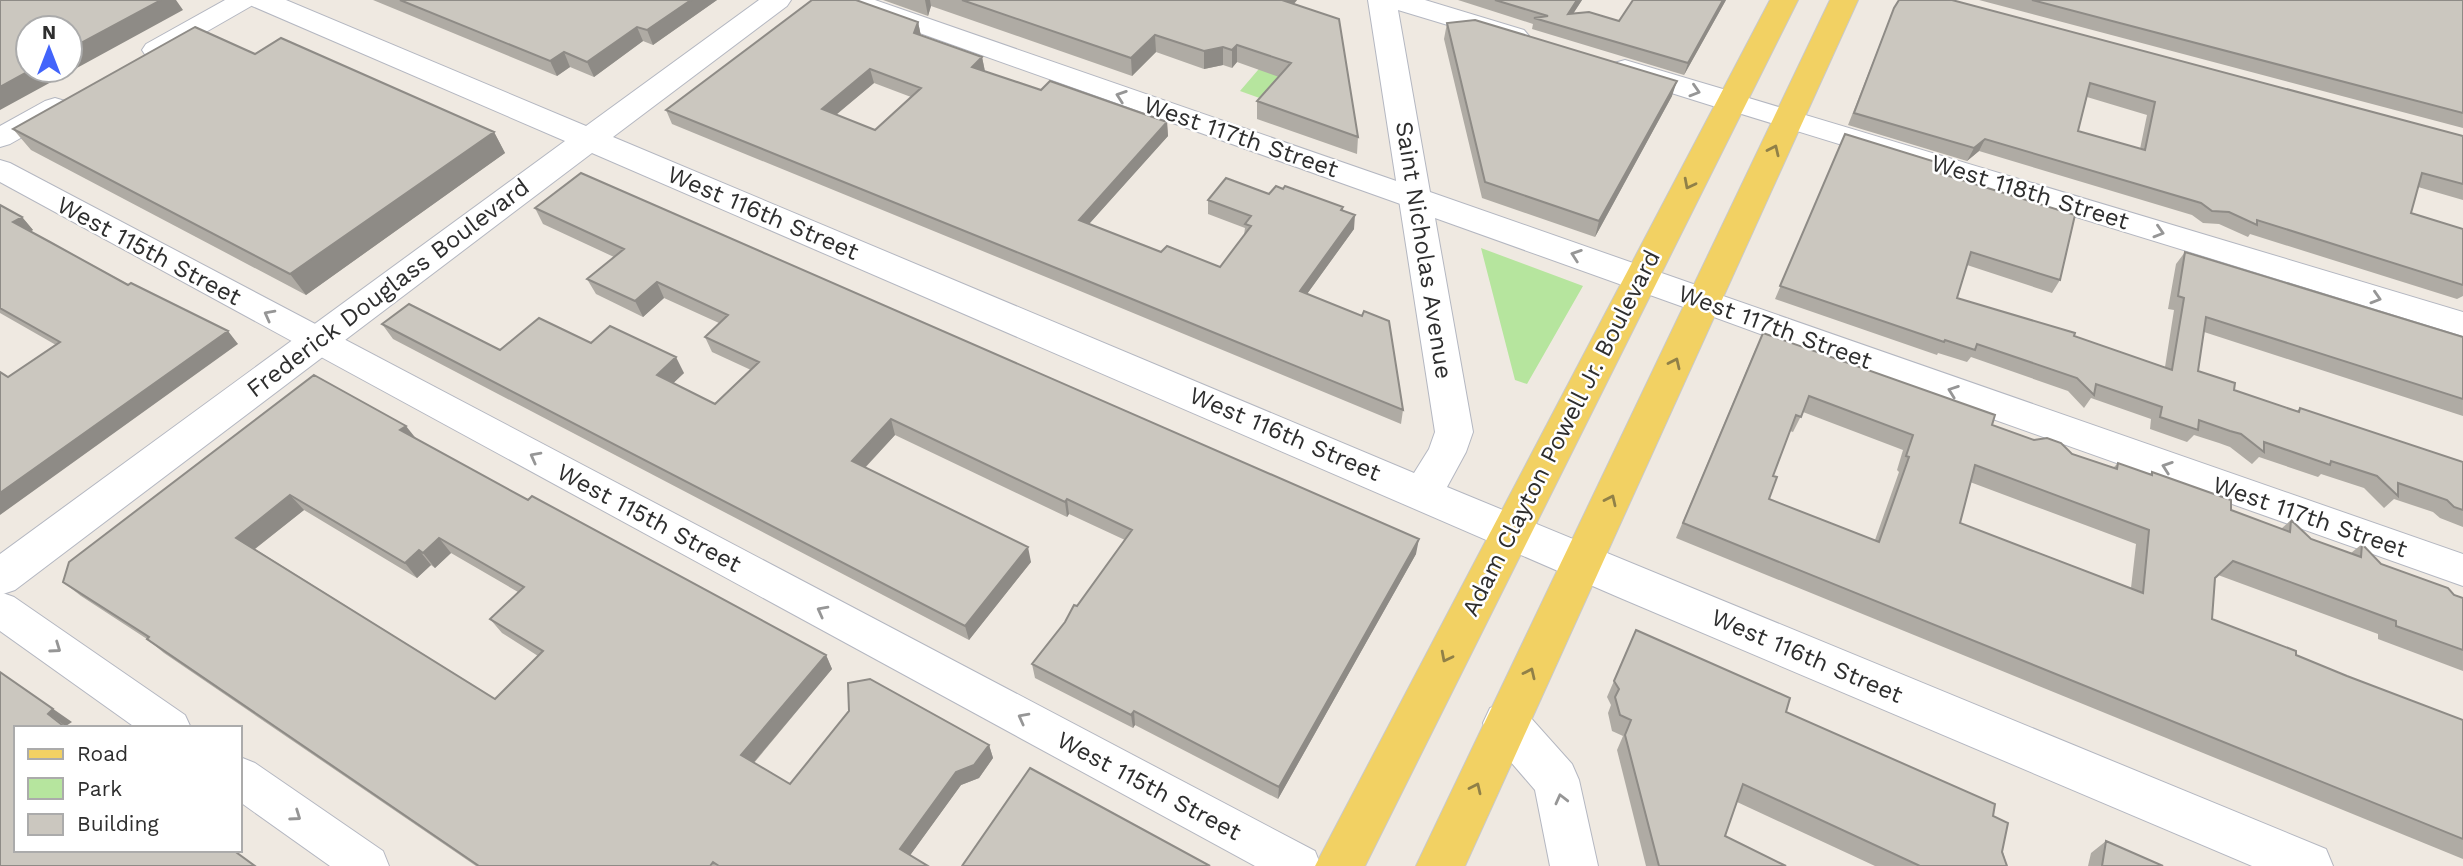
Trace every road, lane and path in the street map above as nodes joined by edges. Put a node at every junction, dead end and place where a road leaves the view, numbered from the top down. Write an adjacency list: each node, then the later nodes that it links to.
1 (244, 0): 10 (street)
2 (262, 0): 16 (street, West 116th Street)
3 (777, 0): 16 (street, Frederick Douglass Boulevard)
4 (850, 0): 18 (street, West 117th Street, one-way to 4)
5 (1382, 0): 18 (street, Saint Nicholas Avenue)
6 (1395, 0): 9 (street)
7 (1784, 0): 13 (main road, Adam Clayton Powell Jr. Boulevard)
8 (1844, 0): 14 (main road)
9 (1539, 44)
10 (133, 63)
11 (1605, 63): 13 (street, West 118th Street, one-way to 13)
12 (73, 97): 15 (street)
13 (1732, 102): 14 (street, West 118th Street); 19 (main road, Adam Clayton Powell Jr. Boulevard, one-way to 19)
14 (1789, 119): 20 (main road, one-way to 14); 21 (street, West 118th Street, one-way to 21)
15 (0, 138)
16 (589, 139): 22 (street, Frederick Douglass Boulevard); 23 (street, West 116th Street)
17 (0, 170): 22 (street, West 115th Street, one-way to 17)
18 (1417, 199): 19 (street, West 117th Street, one-way to 18); 23 (street, Saint Nicholas Avenue)
19 (1640, 278): 20 (street, West 117th Street); 24 (main road, Adam Clayton Powell Jr. Boulevard)
20 (1703, 301): 25 (main road, one-way to 20); 26 (street, West 117th Street, one-way to 20)
21 (2463, 324)
22 (317, 341): 27 (street, Frederick Douglass Boulevard); 33 (street, West 115th Street, one-way to 22)
23 (1423, 493): 24 (street, West 116th Street)
24 (1511, 531): 25 (street, West 116th Street); 34 (main road, Adam Clayton Powell Jr. Boulevard, one-way to 34)
25 (1583, 562): 29 (main road, one-way to 25); 37 (street, West 116th Street)
26 (2463, 570)
27 (0, 577)
28 (0, 608): 30 (street, one-way to 30)
29 (1506, 723): 35 (main road, one-way to 29); 36 (street, one-way to 29)
30 (167, 726)
31 (242, 777): 32 (street, one-way to 32)
32 (367, 866)
33 (1299, 866)
34 (1339, 866)
35 (1440, 866)
36 (1574, 866)
37 (2309, 866)

